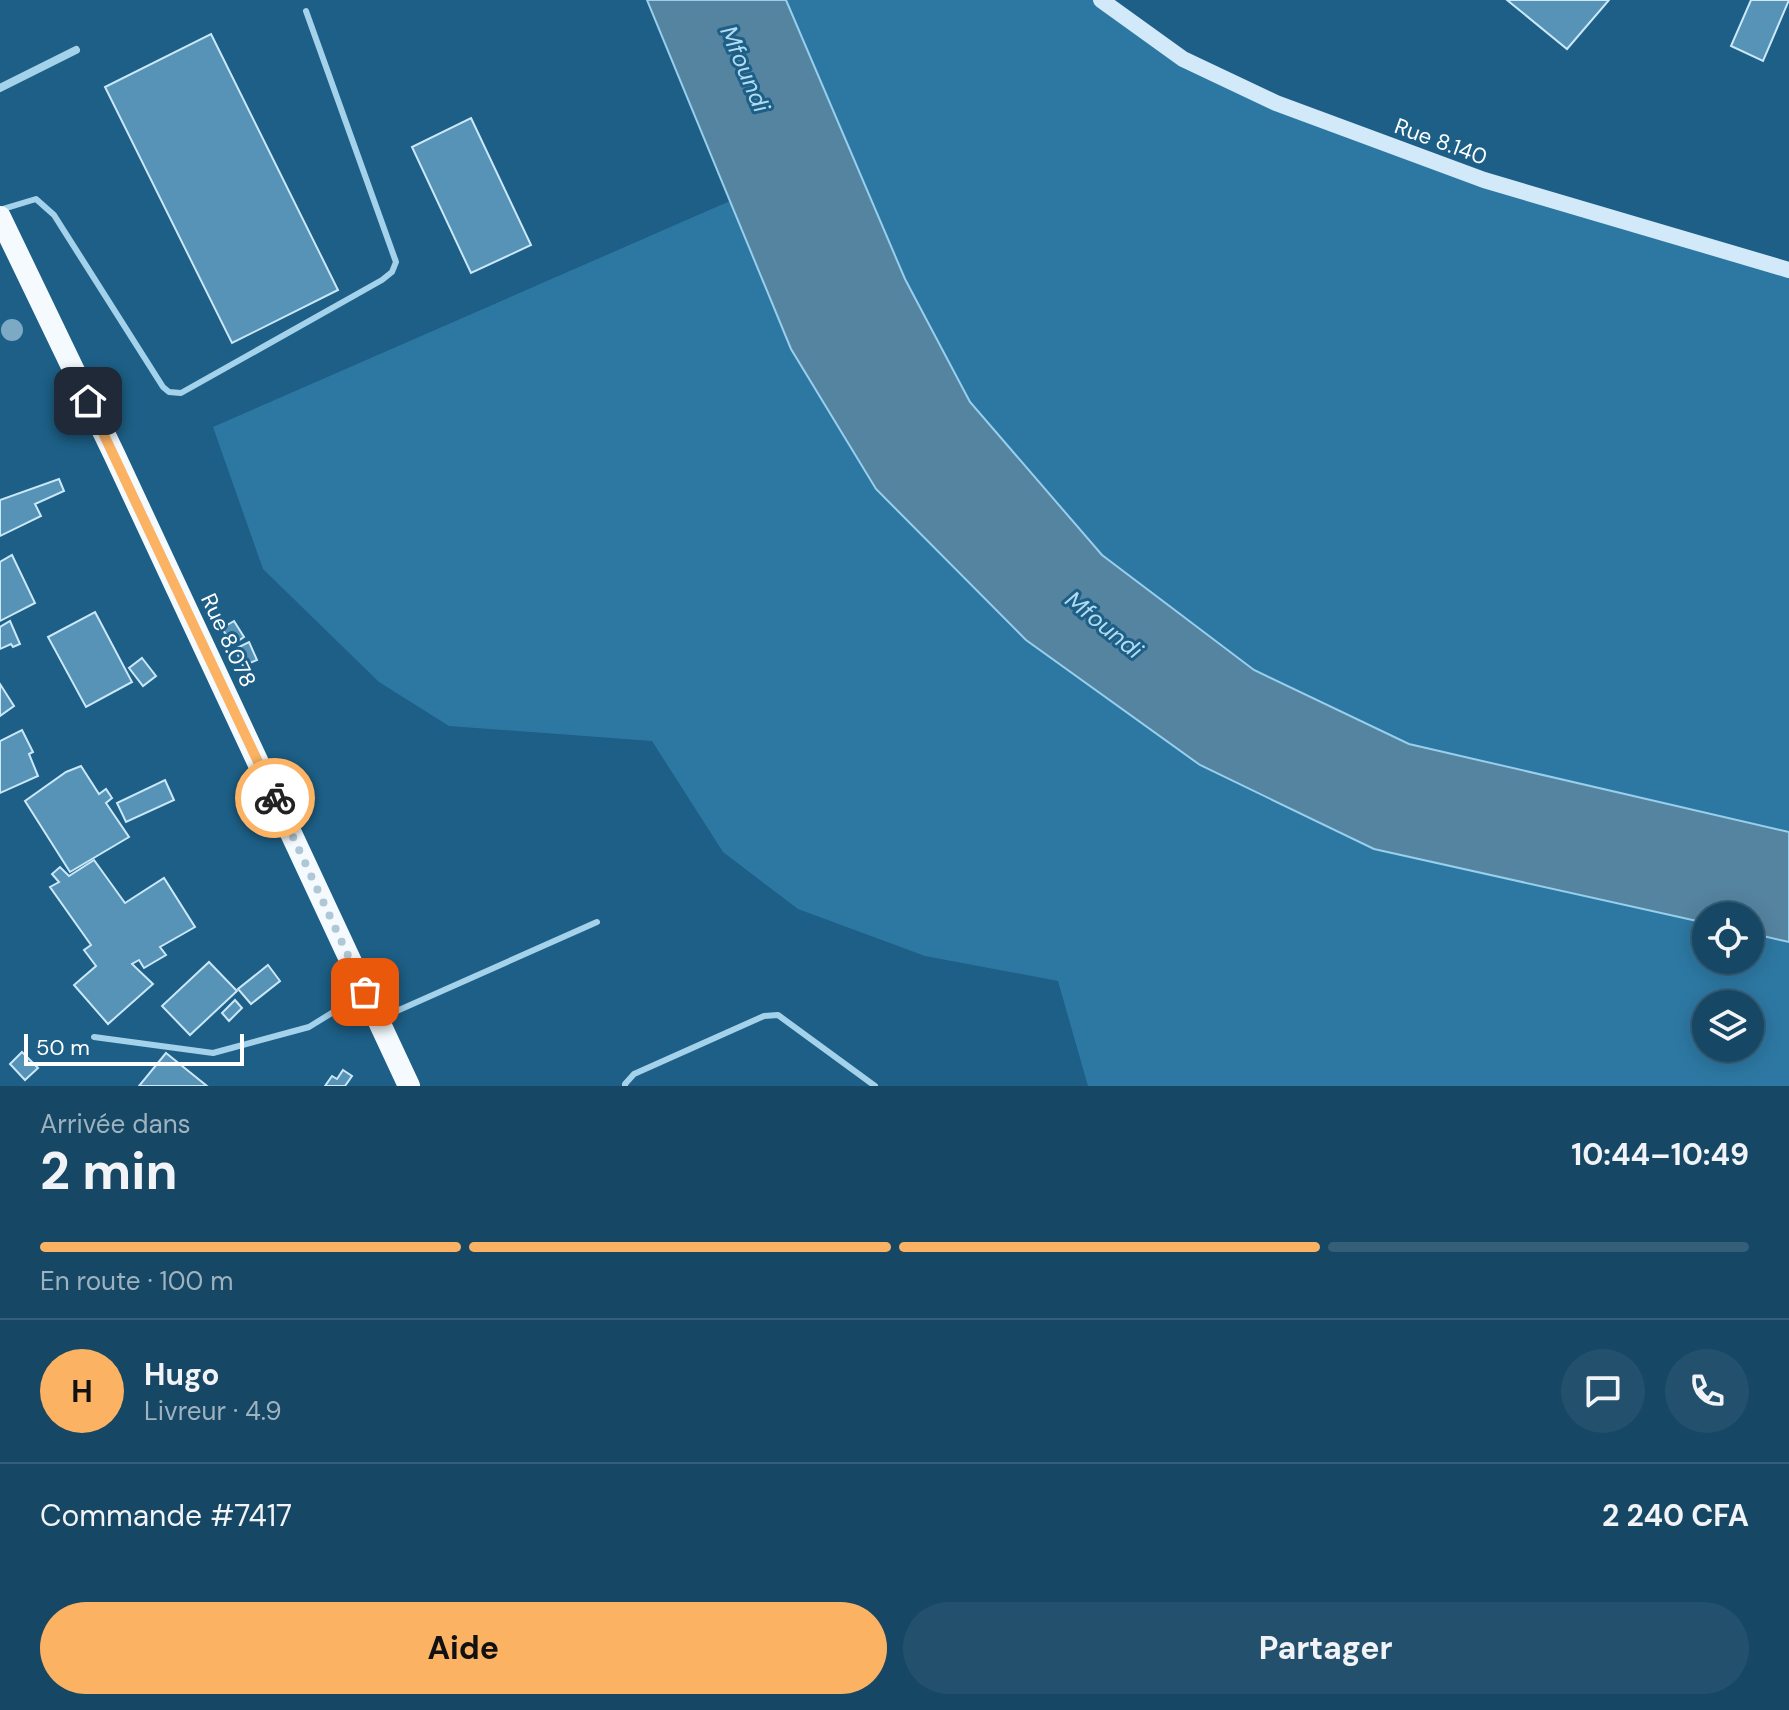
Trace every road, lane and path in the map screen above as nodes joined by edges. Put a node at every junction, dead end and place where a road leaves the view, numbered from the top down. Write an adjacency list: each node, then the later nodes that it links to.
1 (1101, 0): 7 (main road, Rue 8.140)
2 (306, 11): 5 (lane)
3 (76, 50): 4 (street)
4 (0, 88)
5 (0, 210)
6 (0, 217): 9 (highway, Rue 8.078)
7 (1789, 270)
8 (597, 922): 10 (lane)
9 (365, 992): 10 (highway, Rue 8.078); 11 (lane)
10 (378, 1020): 12 (highway, Rue 8.078)
11 (94, 1037)
12 (409, 1086)
13 (625, 1086): 14 (lane)
14 (875, 1086)

